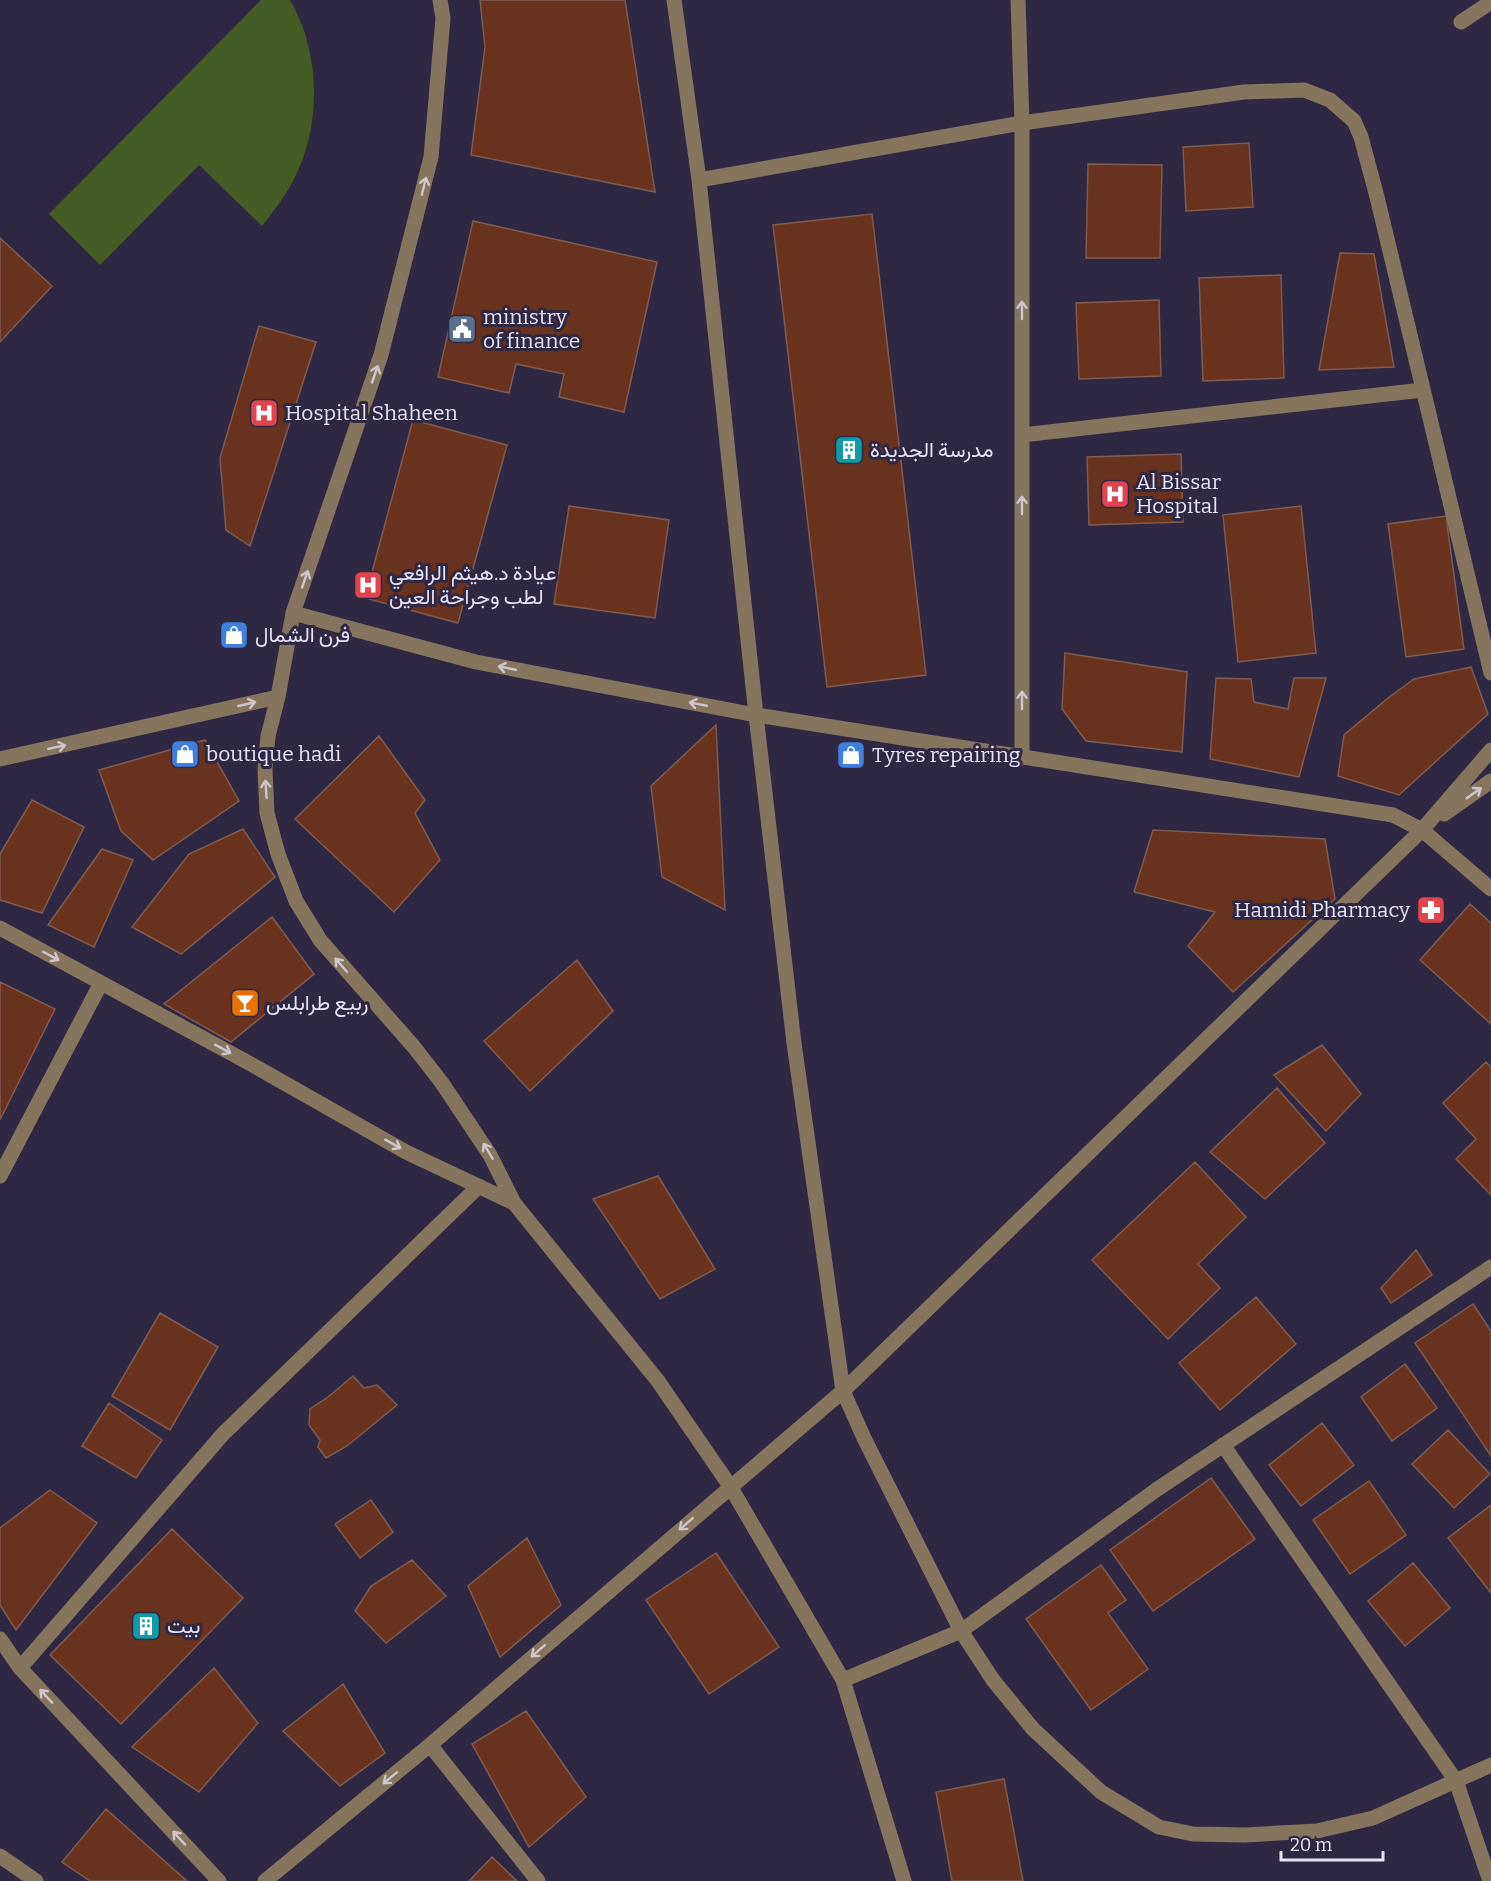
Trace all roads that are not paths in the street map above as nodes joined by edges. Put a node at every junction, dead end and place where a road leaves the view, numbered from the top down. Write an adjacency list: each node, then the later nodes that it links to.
1 (440, 0): 10 (street, one-way to 1)
2 (674, 0): 7 (street)
3 (1017, 0): 6 (street)
4 (1491, 2): 5 (street)
5 (1461, 22)
6 (1022, 123): 7 (street); 8 (street); 9 (street, one-way to 6)
7 (699, 180): 13 (street)
8 (1423, 390): 9 (street); 11 (street)
9 (1022, 435): 15 (street, one-way to 9)
10 (293, 614): 12 (street); 13 (street, one-way to 10)
11 (1491, 673)
12 (278, 697): 16 (street, one-way to 12); 24 (street, one-way to 12)
13 (756, 715): 15 (street); 26 (street)
14 (1491, 750): 18 (street)
15 (1022, 758): 18 (street)
16 (0, 759)
17 (1491, 780): 18 (street, one-way to 17)
18 (1422, 830): 19 (street); 26 (street)
19 (1491, 889)
20 (0, 928): 21 (street, one-way to 21)
21 (101, 983): 22 (street); 23 (street, one-way to 23)
22 (0, 1176)
23 (479, 1186): 24 (street); 31 (street)
24 (514, 1203): 28 (street)
25 (1491, 1267): 27 (street)
26 (843, 1391): 28 (street); 29 (street)
27 (1223, 1445): 29 (street); 35 (street)
28 (730, 1486): 32 (street); 33 (street, one-way to 33)
29 (961, 1631): 32 (street); 35 (street)
30 (0, 1639): 31 (street)
31 (20, 1668): 38 (street, one-way to 31)
32 (843, 1680): 41 (street)
33 (430, 1745): 39 (street, one-way to 39); 40 (street)
34 (1491, 1765): 35 (street)
35 (1456, 1781): 42 (street)
36 (0, 1856): 37 (street)
37 (36, 1881)
38 (219, 1881)
39 (265, 1881)
40 (538, 1881)
41 (904, 1881)
42 (1490, 1881)

